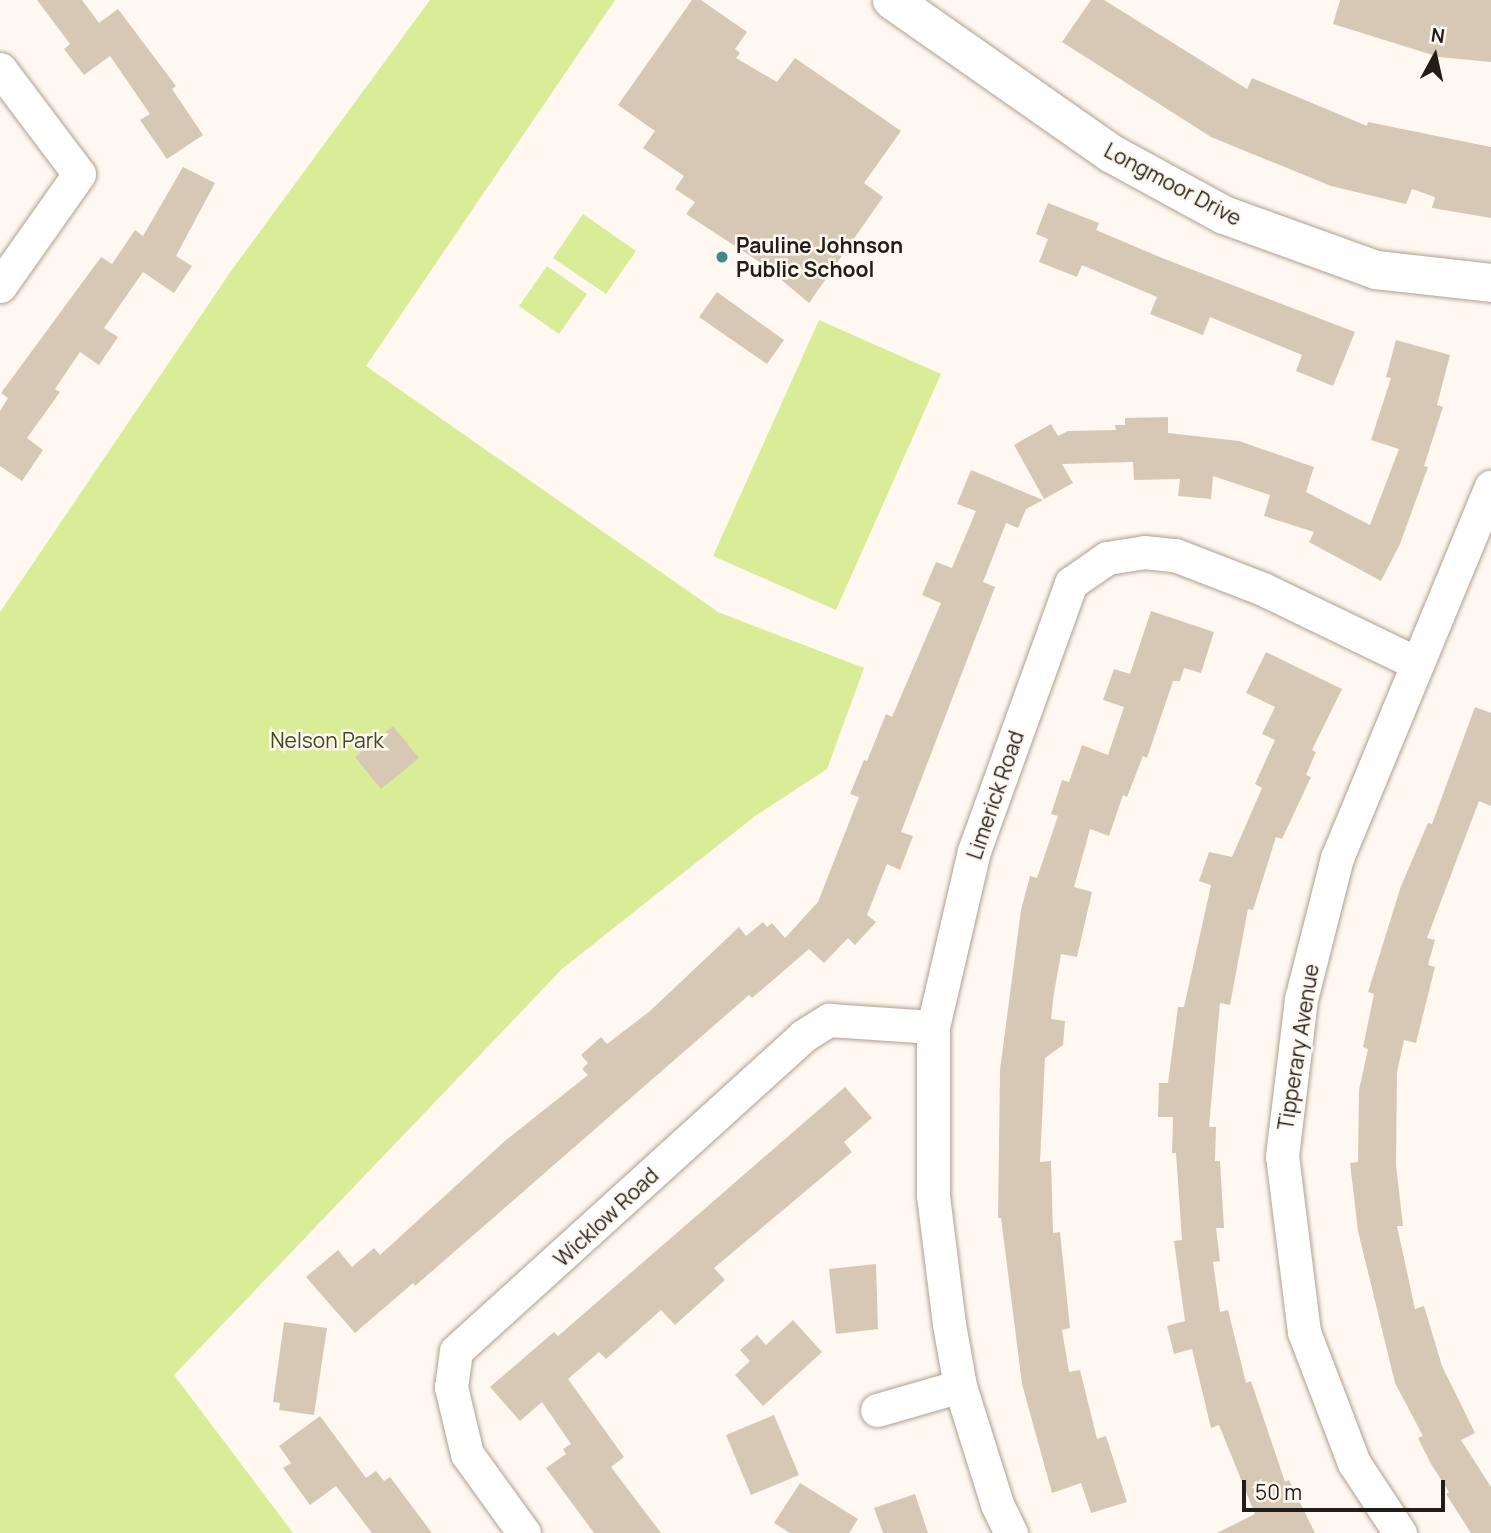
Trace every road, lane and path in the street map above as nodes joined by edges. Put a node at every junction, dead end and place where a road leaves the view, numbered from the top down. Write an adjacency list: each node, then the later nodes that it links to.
1 (891, 0): 3 (street, Longmoor Drive)
2 (0, 69): 4 (street)
3 (1491, 283)
4 (0, 286)
5 (1491, 487): 6 (street, Tipperary Avenue)
6 (1416, 663): 7 (street, Limerick Road); 12 (street, Tipperary Avenue)
7 (933, 1027): 8 (street, Limerick Road); 10 (street, Wicklow Road)
8 (960, 1386): 9 (street); 11 (street, Limerick Road)
9 (877, 1410)
10 (524, 1533)
11 (1012, 1533)
12 (1400, 1533)

